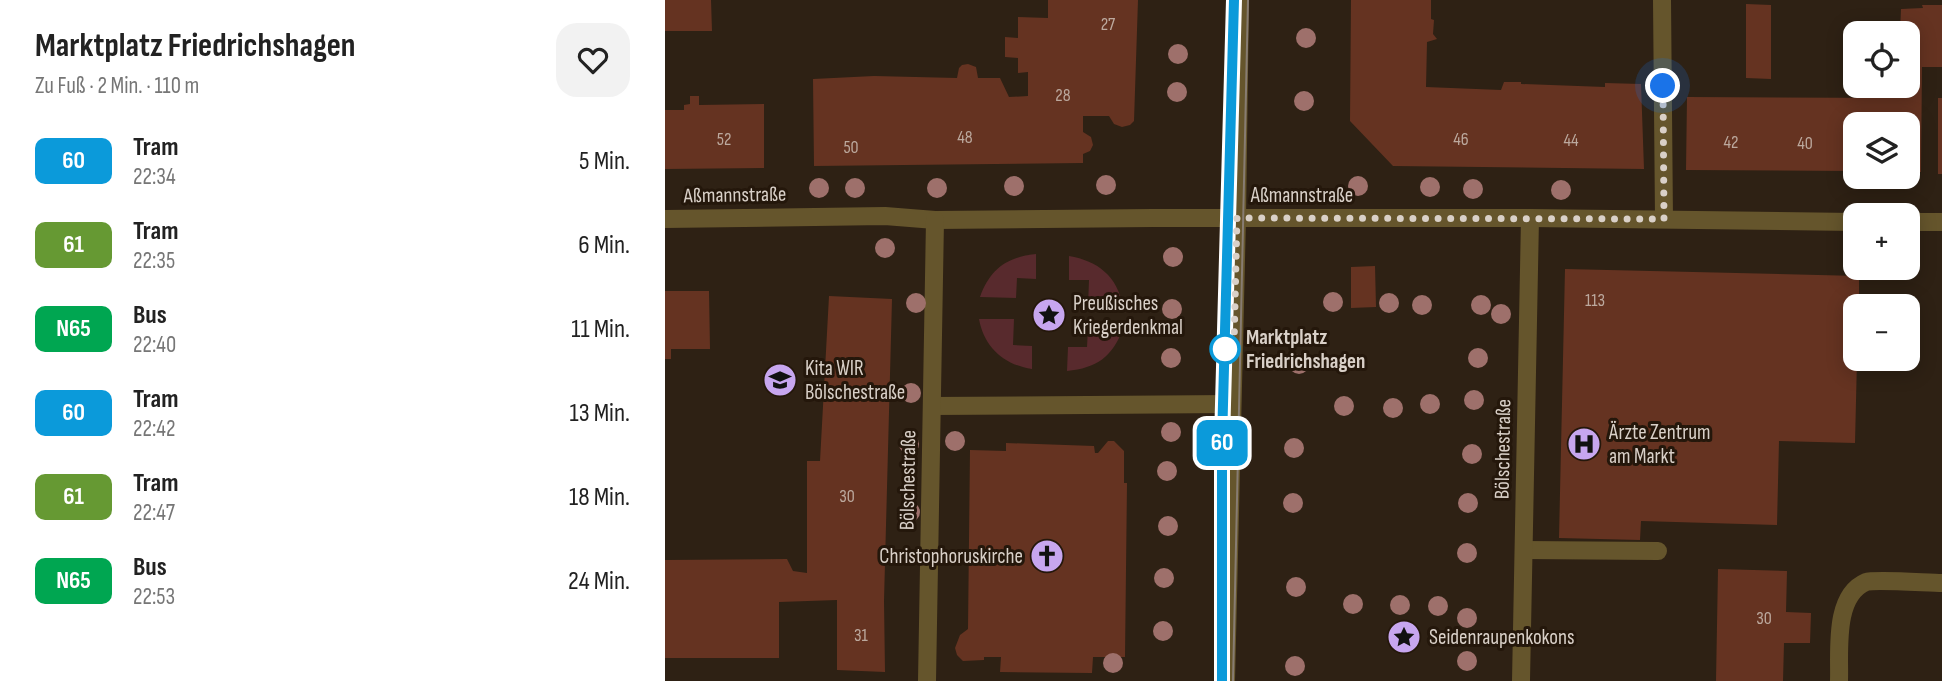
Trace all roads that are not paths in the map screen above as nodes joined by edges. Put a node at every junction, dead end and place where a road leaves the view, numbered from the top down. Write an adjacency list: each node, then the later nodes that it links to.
1 (1240, 0): 3 (street)
2 (1662, 0): 6 (street)
3 (1237, 218): 4 (street, Aßmannstraße); 7 (street, Aßmannstraße); 11 (street)
4 (1530, 218): 6 (street, Aßmannstraße); 13 (street, Bölschestraße)
5 (665, 219): 7 (street, Aßmannstraße)
6 (1664, 219): 8 (street, Aßmannstraße)
7 (935, 220): 12 (street, Bölschestraße)
8 (1843, 222)
9 (1920, 222): 10 (street)
10 (1942, 222)
11 (1232, 404): 12 (street, Bölschestraße); 17 (street)
12 (932, 406): 16 (street, Bölschestraße)
13 (1524, 550): 14 (street); 18 (street, Bölschestraße)
14 (1658, 551)
15 (1942, 583): 19 (street)
16 (927, 681)
17 (1226, 681)
18 (1521, 681)
19 (1839, 681)

